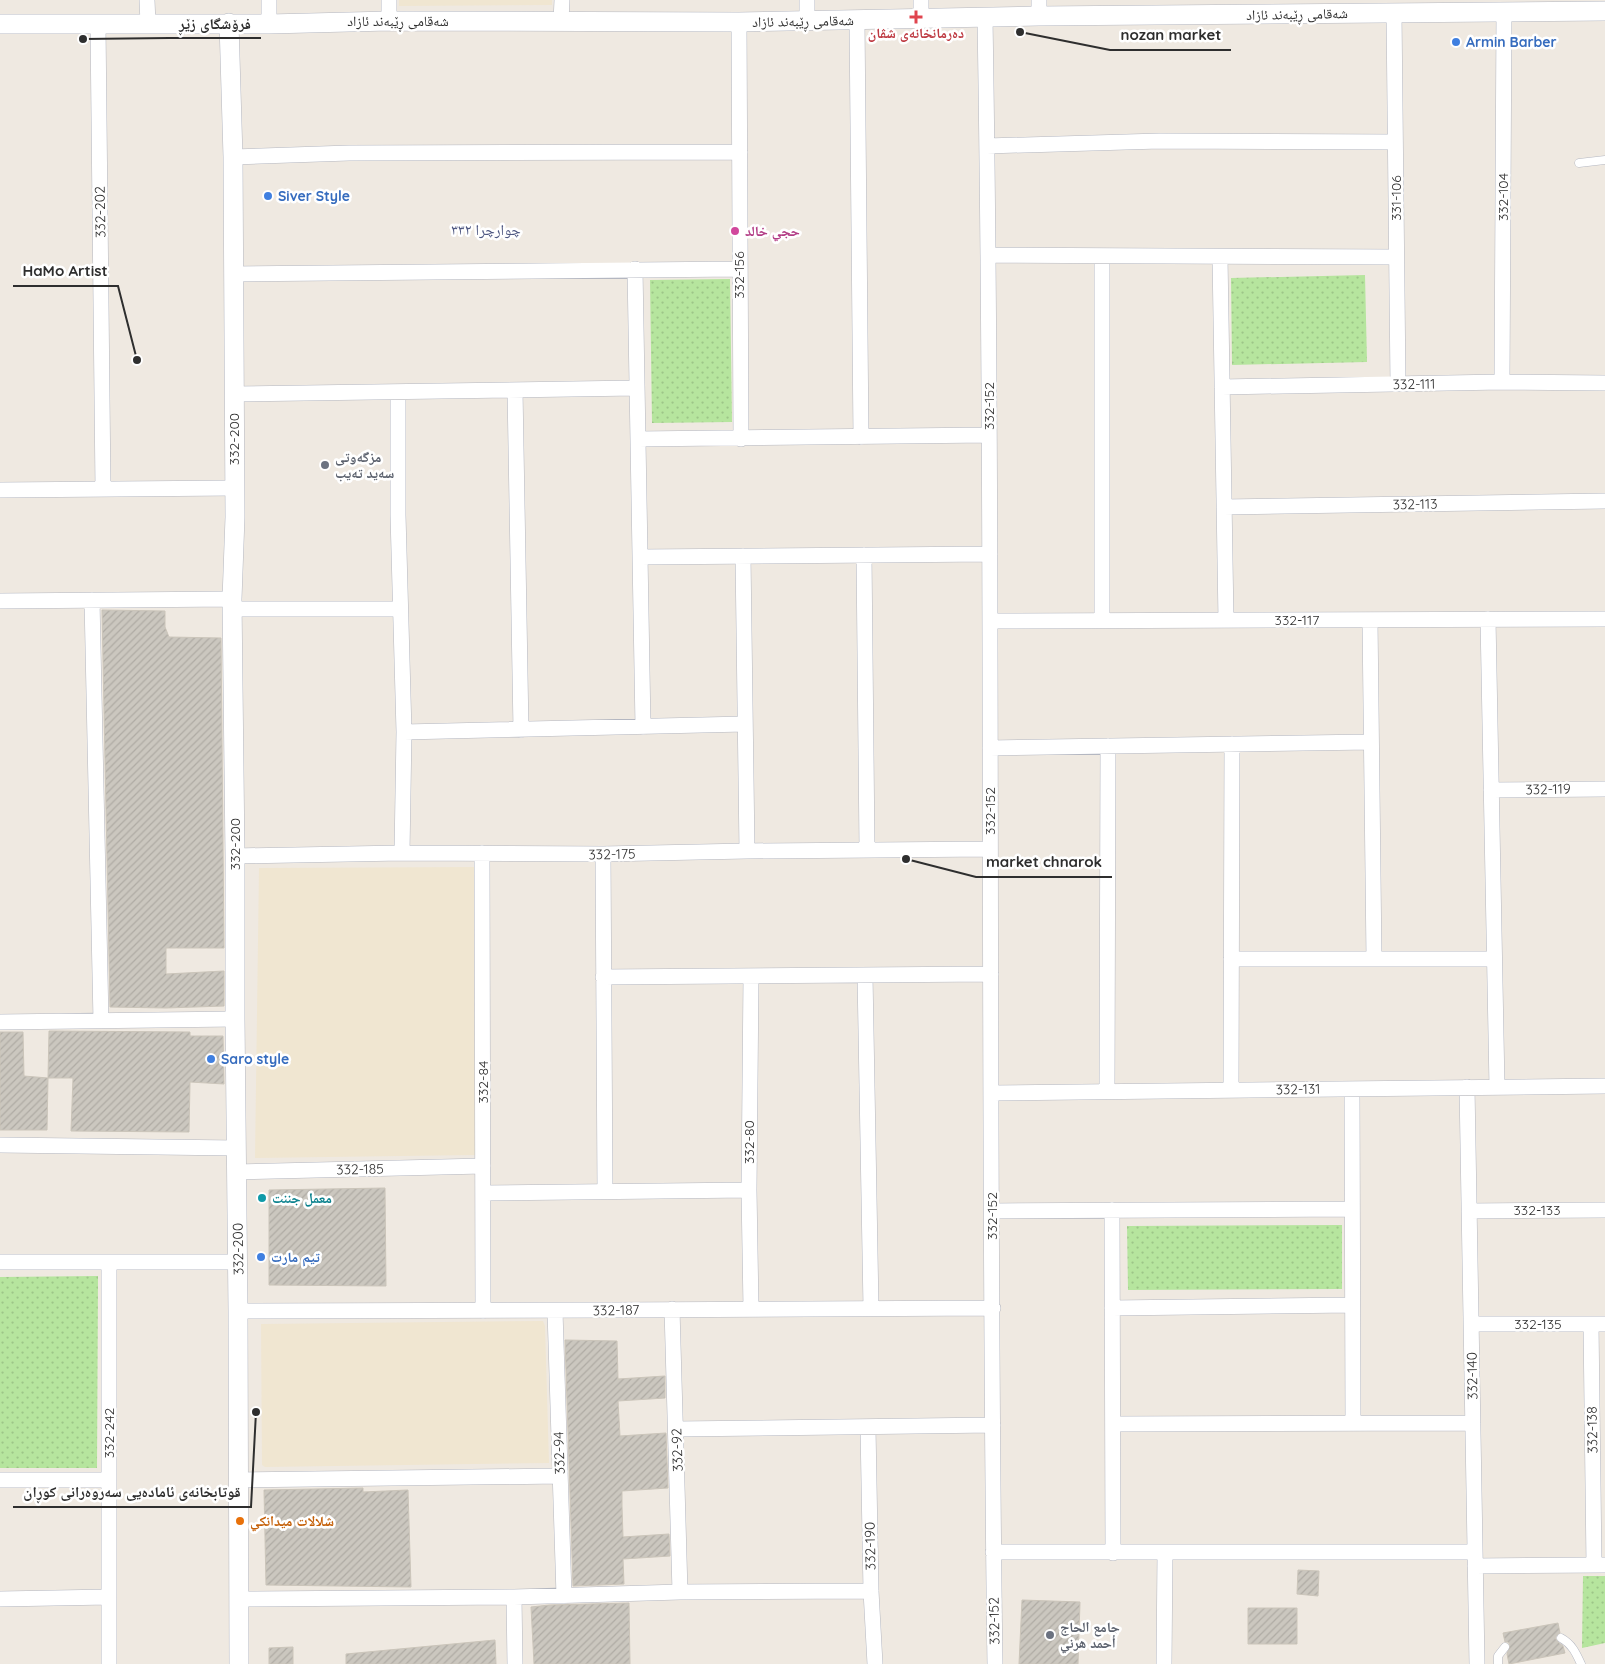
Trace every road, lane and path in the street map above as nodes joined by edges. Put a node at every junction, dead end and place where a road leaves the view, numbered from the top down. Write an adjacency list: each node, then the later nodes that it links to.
1 (147, 0): 20 (street)
2 (269, 0): 21 (street)
3 (389, 0): 14 (street)
4 (562, 0): 15 (street)
5 (807, 0): 13 (street)
6 (921, 0): 12 (street)
7 (1038, 8): 10 (street, شەقامی ڕێبەند ئازاد); 11 (street, شەقامی ڕێبەند ئازاد)
8 (1605, 11): 9 (street, شەقامی ڕێبەند ئازاد)
9 (1504, 12): 10 (street, شەقامی ڕێبەند ئازاد); 36 (street, 332-104)
10 (1394, 13): 23 (street, 331-106)
11 (985, 18): 12 (street, شەقامی ڕێبەند ئازاد); 24 (street, 332-152)
12 (921, 19): 16 (street, شەقامی ڕێبەند ئازاد)
13 (808, 20): 16 (street, شەقامی ڕێبەند ئازاد); 17 (street, شەقامی ڕێبەند ئازاد)
14 (389, 21): 15 (street, شەقامی ڕێبەند ئازاد); 21 (street, شەقامی ڕێبەند ئازاد)
15 (562, 21): 17 (street, شەقامی ڕێبەند ئازاد)
16 (856, 21): 45 (street)
17 (739, 22): 25 (street, 332-156)
18 (229, 23): 20 (street, شەقامی ڕێبەند ئازاد); 21 (street, شەقامی ڕێبەند ئازاد); 26 (street, 332-200)
19 (0, 24): 22 (street, شەقامی ڕێبەند ئازاد)
20 (148, 24): 22 (street, شەقامی ڕێبەند ئازاد)
21 (269, 24)
22 (98, 25): 49 (street, 332-202)
23 (1396, 142): 24 (street); 32 (street, 331-106)
24 (987, 146): 29 (street, 332-152)
25 (740, 152): 26 (street); 34 (street, 332-156)
26 (233, 157): 35 (street, 332-200)
27 (1605, 160): 28 (lane)
28 (1579, 163)
29 (988, 255): 30 (street); 44 (street, 332-152)
30 (1102, 256): 31 (street); 62 (street)
31 (1220, 257): 32 (street); 39 (street)
32 (1396, 257): 38 (street, 331-106)
33 (635, 269): 34 (street); 35 (street); 40 (street)
34 (739, 269): 47 (street, 332-156)
35 (233, 274): 43 (street, 332-200)
36 (1502, 382): 37 (street, 332-111); 38 (street, 332-111)
37 (1605, 383)
38 (1398, 384): 39 (street, 332-111)
39 (1222, 387): 52 (street)
40 (636, 388): 41 (street); 46 (street)
41 (515, 390): 42 (street); 69 (street)
42 (398, 393): 43 (street); 60 (street)
43 (234, 394): 48 (street, 332-200)
44 (989, 435): 45 (street); 53 (street, 332-152)
45 (861, 437): 47 (street)
46 (638, 439): 47 (street); 56 (street)
47 (741, 439)
48 (234, 488): 49 (street); 59 (street, 332-200)
49 (103, 489): 50 (street)
50 (0, 490)
51 (1605, 501): 52 (street, 332-113)
52 (1224, 507): 63 (street)
53 (990, 554): 54 (street); 66 (street, 332-152)
54 (864, 555): 55 (street); 78 (street)
55 (743, 556): 56 (street); 67 (street)
56 (640, 557): 68 (street)
57 (92, 600): 58 (street); 59 (street); 92 (street)
58 (0, 601)
59 (232, 604): 60 (street); 83 (street, 332-200)
60 (400, 609): 70 (street)
61 (1605, 619): 65 (street, 332-117)
62 (1102, 620): 63 (street, 332-117); 66 (street, 332-117)
63 (1226, 620): 64 (street, 332-117)
64 (1370, 620): 65 (street, 332-117); 71 (street)
65 (1488, 620): 76 (street)
66 (990, 621): 74 (street, 332-152)
67 (744, 724): 68 (street); 79 (street)
68 (643, 727): 69 (street)
69 (521, 730): 70 (street)
70 (404, 732): 80 (street)
71 (1371, 742): 72 (street); 85 (street)
72 (1232, 744): 73 (street); 84 (street)
73 (1108, 746): 74 (street); 99 (street)
74 (990, 748): 77 (street, 332-152)
75 (1605, 788): 76 (street, 332-119)
76 (1491, 790): 86 (street)
77 (989, 848): 78 (street, 332-175); 87 (street, 332-152)
78 (867, 849): 79 (street, 332-175)
79 (747, 851): 82 (street, 332-175)
80 (402, 853): 81 (street, 332-175); 83 (street, 332-175)
81 (482, 854): 82 (street, 332-175); 103 (street, 332-84)
82 (603, 854): 89 (street)
83 (235, 856): 91 (street, 332-200)
84 (1231, 959): 85 (street); 98 (street)
85 (1374, 959): 86 (street)
86 (1494, 959): 96 (street)
87 (991, 974): 88 (street); 100 (street, 332-152)
88 (865, 975): 90 (street); 118 (street)
89 (603, 977): 90 (street); 106 (street)
90 (751, 977): 105 (street, 332-80)
91 (234, 1019): 92 (street); 102 (street, 332-200)
92 (101, 1021): 93 (street)
93 (0, 1022)
94 (1605, 1086): 96 (street, 332-131)
95 (1467, 1087): 96 (street, 332-131); 97 (street, 332-131); 112 (street, 332-140)
96 (1497, 1087)
97 (1352, 1089): 98 (street, 332-131); 108 (street)
98 (1231, 1090): 99 (street, 332-131)
99 (1107, 1091): 100 (street, 332-131)
100 (992, 1093): 111 (street, 332-152)
101 (0, 1145): 102 (street)
102 (236, 1148): 104 (street, 332-200)
103 (483, 1166): 104 (street, 332-185); 107 (street, 332-84)
104 (236, 1172): 114 (street, 332-200)
105 (749, 1190): 106 (street); 117 (street, 332-80)
106 (605, 1191): 107 (street)
107 (484, 1193): 123 (street, 332-84)
108 (1352, 1209): 109 (street); 116 (street)
109 (1112, 1210): 111 (street); 120 (street)
110 (1605, 1210): 112 (street, 332-133)
111 (992, 1211): 119 (street, 332-152)
112 (1469, 1211): 125 (street, 332-140)
113 (0, 1262): 115 (street)
114 (238, 1262): 115 (street); 122 (street, 332-200)
115 (109, 1263): 135 (street, 332-242)
116 (1352, 1305): 120 (street); 127 (street)
117 (751, 1308): 118 (street, 332-187); 121 (street, 332-187)
118 (871, 1308): 119 (street, 332-187)
119 (993, 1308): 130 (street, 332-152)
120 (1112, 1308): 129 (street)
121 (672, 1309): 124 (street, 332-187); 132 (street, 332-92)
122 (238, 1311): 123 (street, 332-187); 136 (street, 332-200)
123 (483, 1311): 124 (street, 332-187)
124 (555, 1311): 133 (street, 332-94)
125 (1471, 1324): 126 (street, 332-135); 128 (street, 332-140)
126 (1598, 1324): 141 (street, 332-138)
127 (1353, 1423): 128 (street); 129 (street)
128 (1473, 1423): 140 (street, 332-140)
129 (1113, 1424): 138 (street)
130 (993, 1425): 131 (street); 137 (street, 332-152)
131 (868, 1428): 132 (street); 142 (street, 332-190)
132 (676, 1429): 143 (street, 332-92)
133 (560, 1476): 136 (street); 144 (street, 332-94)
134 (0, 1480): 135 (street)
135 (108, 1480): 145 (street, 332-242)
136 (238, 1480): 148 (street, 332-200)
137 (993, 1552): 138 (street); 155 (street, 332-152)
138 (1113, 1553): 139 (street)
139 (1165, 1553): 140 (street); 156 (street)
140 (1475, 1559): 141 (street); 157 (street, 332-140)
141 (1599, 1565)
142 (871, 1591): 143 (street); 154 (street, 332-190)
143 (680, 1592): 144 (street)
144 (564, 1596): 146 (street)
145 (109, 1597): 147 (street); 151 (street, 332-242)
146 (514, 1597): 148 (street); 153 (street)
147 (0, 1599)
148 (238, 1599): 152 (street, 332-200)
149 (1562, 1638): 159 (lane)
150 (1506, 1647): 158 (lane)
151 (109, 1664)
152 (239, 1664)
153 (515, 1664)
154 (875, 1664)
155 (995, 1664)
156 (1164, 1664)
157 (1477, 1664)
158 (1498, 1664)
159 (1581, 1664)

